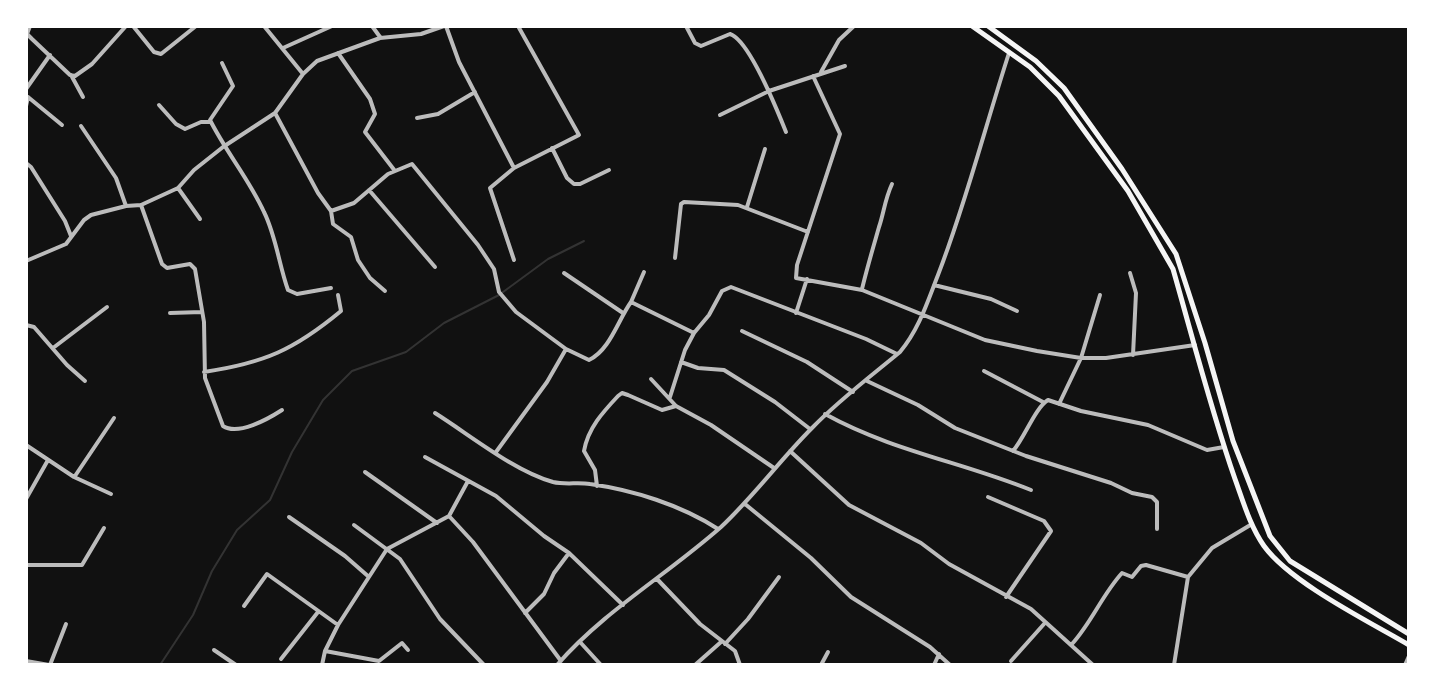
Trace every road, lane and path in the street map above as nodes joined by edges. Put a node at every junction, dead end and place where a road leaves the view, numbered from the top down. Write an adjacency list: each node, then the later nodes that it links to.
1 (30, 26): 18 (street)
2 (126, 26): 23 (street)
3 (133, 26): 4 (street)
4 (196, 26)
5 (264, 26): 15 (street)
6 (332, 26): 15 (street)
7 (372, 26): 14 (street)
8 (445, 26): 14 (street); 27 (street)
9 (518, 26): 40 (street)
10 (686, 26): 26 (street)
11 (854, 26): 22 (street)
12 (972, 26): 17 (main road)
13 (988, 26): 52 (main road)
14 (380, 38): 16 (street)
15 (283, 48): 21 (street)
16 (338, 53): 21 (street); 45 (street)
17 (1009, 53): 54 (main road); 66 (street)
18 (50, 55): 23 (street); 25 (street)
19 (222, 63): 35 (street)
20 (845, 66): 22 (street)
21 (303, 74): 32 (street)
22 (820, 74): 24 (street)
23 (70, 75): 29 (street)
24 (813, 76): 26 (street); 56 (street)
25 (26, 89)
26 (769, 91): 33 (street); 38 (street)
27 (475, 92): 34 (street); 43 (street)
28 (27, 96): 31 (street); 36 (street)
29 (83, 97)
30 (159, 105): 35 (street)
31 (26, 106)
32 (275, 113): 39 (street); 53 (street)
33 (720, 115)
34 (417, 118)
35 (211, 122): 39 (street)
36 (62, 125)
37 (81, 126): 50 (street)
38 (786, 132)
39 (223, 147): 47 (street); 67 (street)
40 (552, 148): 43 (street); 44 (street)
41 (765, 149): 51 (street)
42 (26, 163): 57 (street)
43 (514, 168): 59 (street)
44 (609, 170)
45 (395, 171): 48 (street); 85 (street)
46 (892, 184): 68 (street)
47 (178, 188): 49 (street); 55 (street)
48 (369, 190): 53 (street); 61 (street)
49 (141, 205): 50 (street); 75 (street)
50 (126, 206): 57 (street)
51 (747, 207): 56 (street); 58 (street)
52 (1150, 210): 54 (main road); 145 (main road)
53 (331, 211): 69 (street)
54 (1142, 214): 83 (main road)
55 (200, 219)
56 (808, 232): 65 (street)
57 (71, 238): 60 (street)
58 (675, 258)
59 (514, 260)
60 (26, 261)
61 (435, 267)
62 (644, 272): 72 (street)
63 (564, 273): 77 (street)
64 (1130, 273): 87 (street)
65 (807, 279): 68 (street); 78 (street)
66 (934, 285): 74 (street); 79 (street)
67 (331, 288)
68 (862, 290): 79 (street)
69 (385, 291)
70 (338, 295): 91 (street)
71 (1100, 295): 88 (street)
72 (631, 302): 77 (street); 82 (street)
73 (107, 307): 84 (street)
74 (1017, 311)
75 (202, 312): 76 (street); 91 (street)
76 (170, 313)
77 (623, 313): 85 (street)
78 (796, 313): 82 (street); 86 (street)
79 (924, 314): 86 (street); 88 (street)
80 (26, 325): 84 (street)
81 (742, 331): 95 (street)
82 (694, 333): 89 (street)
83 (1195, 345): 87 (street); 106 (main road)
84 (53, 348): 93 (street)
85 (566, 349): 109 (street)
86 (897, 354): 94 (street)
87 (1133, 355): 88 (street)
88 (1081, 358): 98 (street)
89 (681, 362): 96 (street); 104 (street)
90 (984, 371): 97 (street)
91 (204, 372): 100 (street)
92 (651, 379): 96 (street)
93 (85, 381)
94 (867, 381): 95 (street); 108 (street)
95 (853, 392): 102 (street)
96 (670, 397): 99 (street)
97 (1043, 402): 98 (street); 108 (street)
98 (1059, 404): 106 (street)
99 (676, 406): 112 (street); 116 (street)
100 (282, 410)
101 (435, 413): 109 (street)
102 (825, 414): 104 (street); 117 (street)
103 (114, 418): 114 (street)
104 (810, 429): 107 (street)
105 (26, 445): 111 (street)
106 (1224, 447): 125 (main road)
107 (790, 451): 112 (street); 137 (street)
108 (1013, 451): 129 (street)
109 (496, 452): 116 (street)
110 (425, 457): 115 (street)
111 (48, 460): 114 (street); 120 (street)
112 (774, 468): 121 (street)
113 (365, 472): 124 (street)
114 (74, 477): 118 (street)
115 (468, 481): 122 (street); 131 (street)
116 (597, 486): 128 (street)
117 (1031, 490)
118 (111, 494)
119 (988, 497): 137 (street)
120 (26, 499)
121 (745, 504): 128 (street); 154 (street)
122 (449, 516): 124 (street); 141 (street)
123 (289, 517): 133 (street)
124 (437, 523): 130 (street)
125 (1252, 524): 135 (street); 149 (main road)
126 (354, 525): 130 (street)
127 (104, 528): 132 (street)
128 (718, 529): 136 (street)
129 (1157, 529)
130 (387, 549): 133 (street); 164 (street)
131 (569, 553): 138 (street); 141 (street)
132 (26, 565)
133 (369, 577): 144 (street)
134 (779, 577): 147 (street)
135 (1188, 577): 148 (street); 172 (street)
136 (657, 579): 138 (street); 147 (street)
137 (1006, 597): 143 (street)
138 (623, 605): 146 (street)
139 (244, 606): 140 (street)
140 (318, 612): 144 (street); 156 (street)
141 (525, 613): 160 (street)
142 (66, 624): 161 (street)
143 (1044, 624): 148 (street); 158 (street)
144 (338, 625): 152 (street)
145 (1409, 634)
146 (580, 642): 160 (street); 165 (street)
147 (723, 643): 166 (street); 167 (street)
148 (1072, 644): 171 (street)
149 (1409, 645)
150 (214, 650): 162 (street)
151 (408, 650): 159 (street)
152 (325, 651): 159 (street); 163 (street)
153 (828, 652): 168 (street)
154 (939, 654): 169 (street); 170 (street)
155 (1409, 656): 173 (street)
156 (281, 659)
157 (26, 661): 161 (street)
158 (1011, 661)
159 (380, 663)
160 (559, 663)
161 (50, 665)
162 (236, 665)
163 (322, 665)
164 (484, 665)
165 (601, 665)
166 (695, 665)
167 (740, 665)
168 (821, 665)
169 (934, 665)
170 (950, 665)
171 (1093, 665)
172 (1174, 665)
173 (1405, 665)

